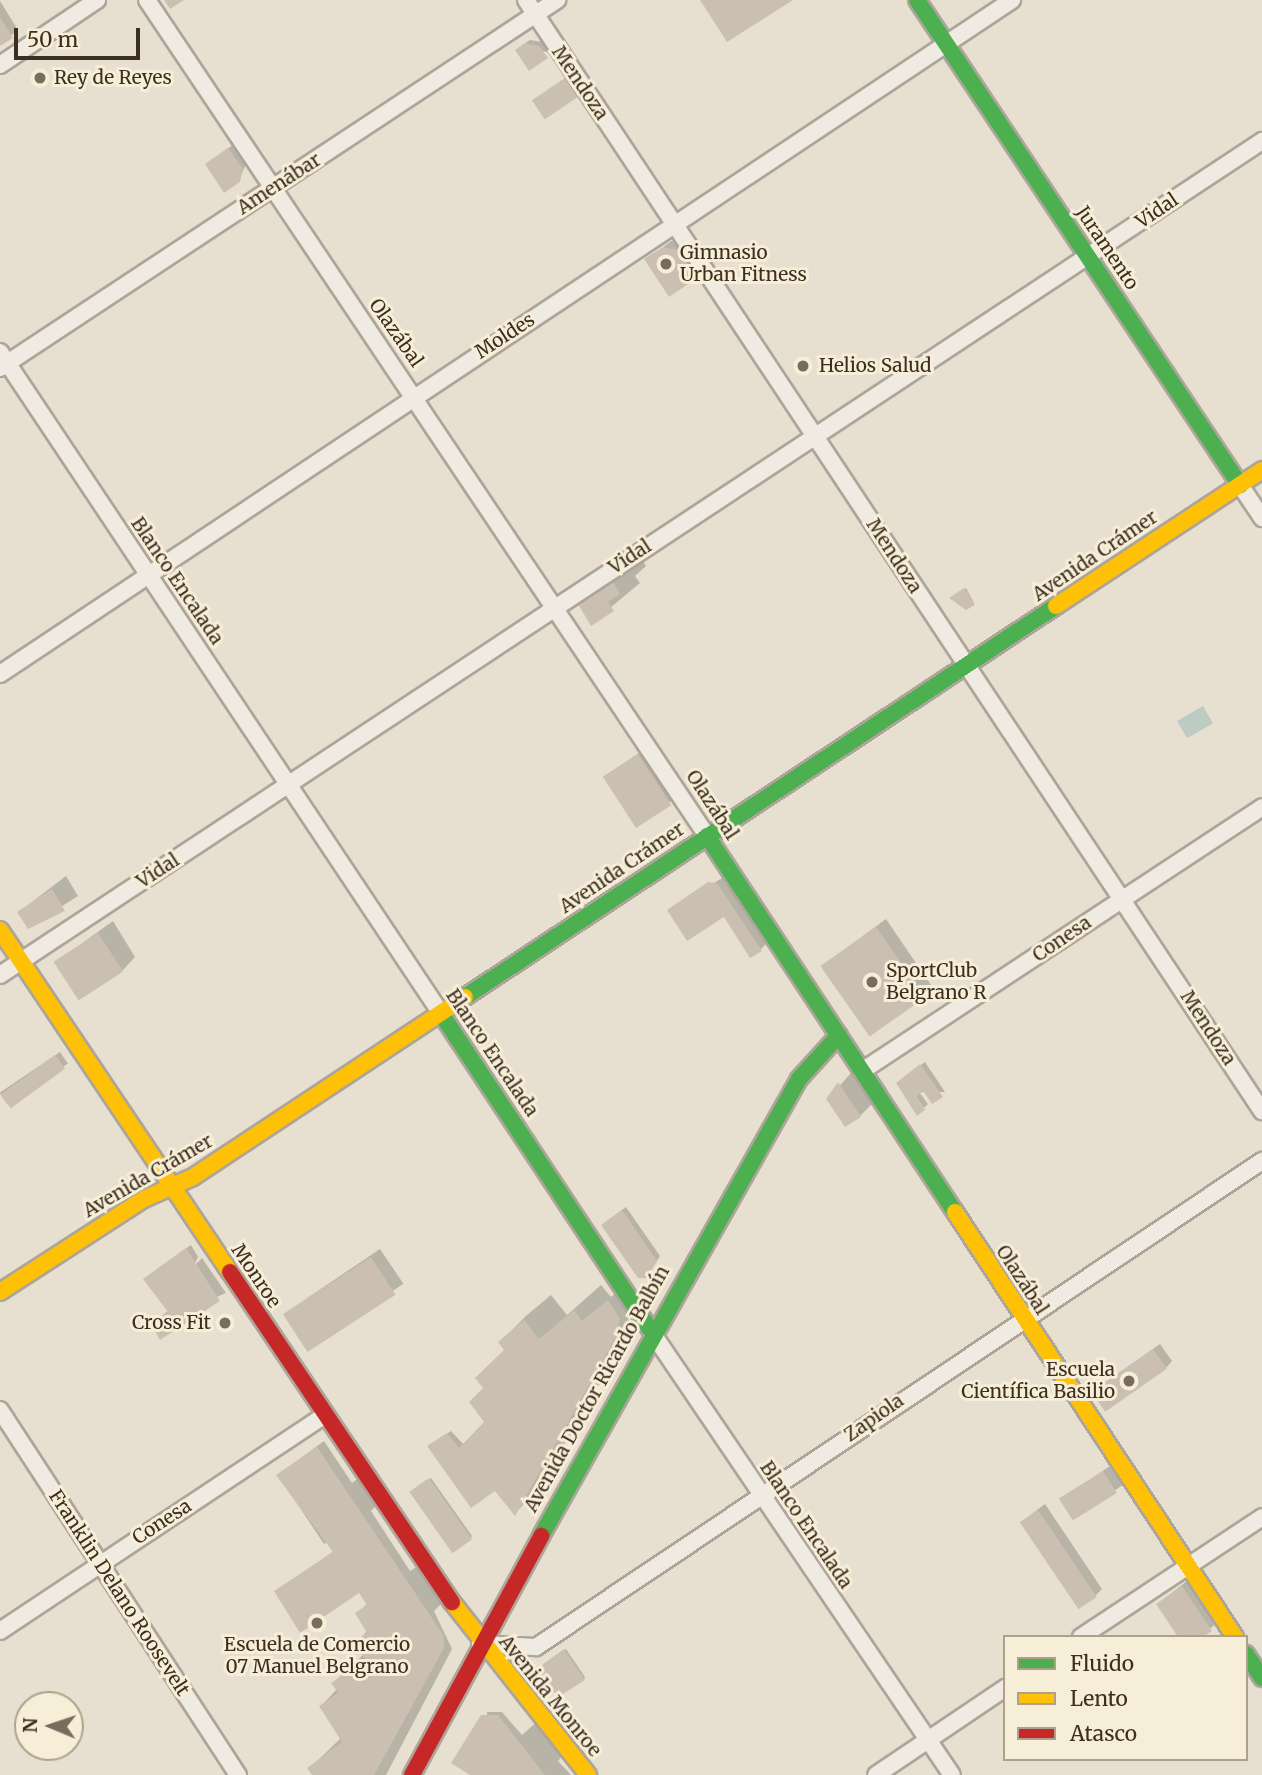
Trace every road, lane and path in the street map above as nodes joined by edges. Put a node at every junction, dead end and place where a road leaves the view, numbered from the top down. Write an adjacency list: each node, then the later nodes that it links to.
1 (97, 0): 9 (street)
2 (147, 0): 11 (street, Olazábal)
3 (526, 0): 7 (street, Mendoza)
4 (558, 0): 7 (street, Amenábar)
5 (917, 0): 8 (main road, Juramento)
6 (1012, 0): 8 (street, Moldes)
7 (535, 15): 11 (street, Amenábar); 12 (street, Mendoza)
8 (946, 44): 12 (street, Moldes); 13 (main road, Juramento)
9 (0, 65)
10 (1262, 141): 13 (street, Vidal)
11 (270, 189): 14 (street, Amenábar); 15 (street, Olazábal)
12 (675, 225): 15 (street, Moldes); 16 (street, Mendoza)
13 (1088, 257): 16 (street, Vidal); 18 (main road, Juramento)
14 (2, 361): 20 (street, Blanco Encalada)
15 (413, 396): 20 (street, Moldes); 21 (street, Olazábal)
16 (815, 436): 21 (street, Vidal); 22 (street, Mendoza)
17 (1262, 470): 18 (main road, Avenida Crámer)
18 (1240, 485): 19 (street, Juramento); 22 (main road, Avenida Crámer)
19 (1262, 518)
20 (149, 578): 23 (street, Moldes); 24 (street, Blanco Encalada)
21 (554, 607): 24 (street, Vidal); 26 (street, Olazábal)
22 (967, 667): 26 (main road, Avenida Crámer); 27 (street, Mendoza)
23 (0, 674)
24 (288, 786): 29 (street, Vidal); 31 (street, Blanco Encalada)
25 (1262, 807): 27 (street, Conesa)
26 (707, 836): 31 (main road, Avenida Crámer); 32 (main road, Olazábal)
27 (1124, 897): 33 (street, Conesa); 34 (street, Mendoza)
28 (0, 930): 29 (main road, Monroe)
29 (21, 961): 30 (street, Vidal); 36 (main road, Monroe)
30 (0, 975)
31 (442, 1015): 36 (main road, Avenida Crámer); 39 (main road, Blanco Encalada)
32 (839, 1035): 33 (main road, Olazábal); 39 (main road, Avenida Doctor Ricardo Balbín)
33 (862, 1071): 38 (main road, Olazábal)
34 (1262, 1111)
35 (1262, 1161): 38 (street, Zapiola)
36 (171, 1187): 37 (main road, Avenida Crámer); 41 (main road, Monroe)
37 (0, 1292)
38 (1020, 1317): 42 (street, Zapiola); 45 (main road, Olazábal)
39 (651, 1331): 42 (street, Blanco Encalada); 49 (main road, Avenida Doctor Ricardo Balbín)
40 (0, 1409): 44 (street, Franklin Delano Roosevelt)
41 (325, 1415): 44 (street, Conesa); 49 (main road, Monroe)
42 (760, 1497): 49 (street, Zapiola); 53 (street, Blanco Encalada)
43 (1262, 1517): 45 (street)
44 (99, 1564): 46 (street, Conesa); 54 (street, Franklin Delano Roosevelt)
45 (1187, 1565): 47 (street); 48 (main road, Olazábal)
46 (0, 1631)
47 (1084, 1635)
48 (1234, 1635)
49 (480, 1644): 55 (main road, Avenida Doctor Ricardo Balbín); 56 (main road, Avenida Monroe)
50 (1248, 1657): 51 (main road)
51 (1262, 1678)
52 (1003, 1689): 53 (street)
53 (928, 1740): 57 (street); 58 (street, Blanco Encalada)
54 (232, 1773)
55 (412, 1775)
56 (588, 1775)
57 (876, 1775)
58 (952, 1775)

